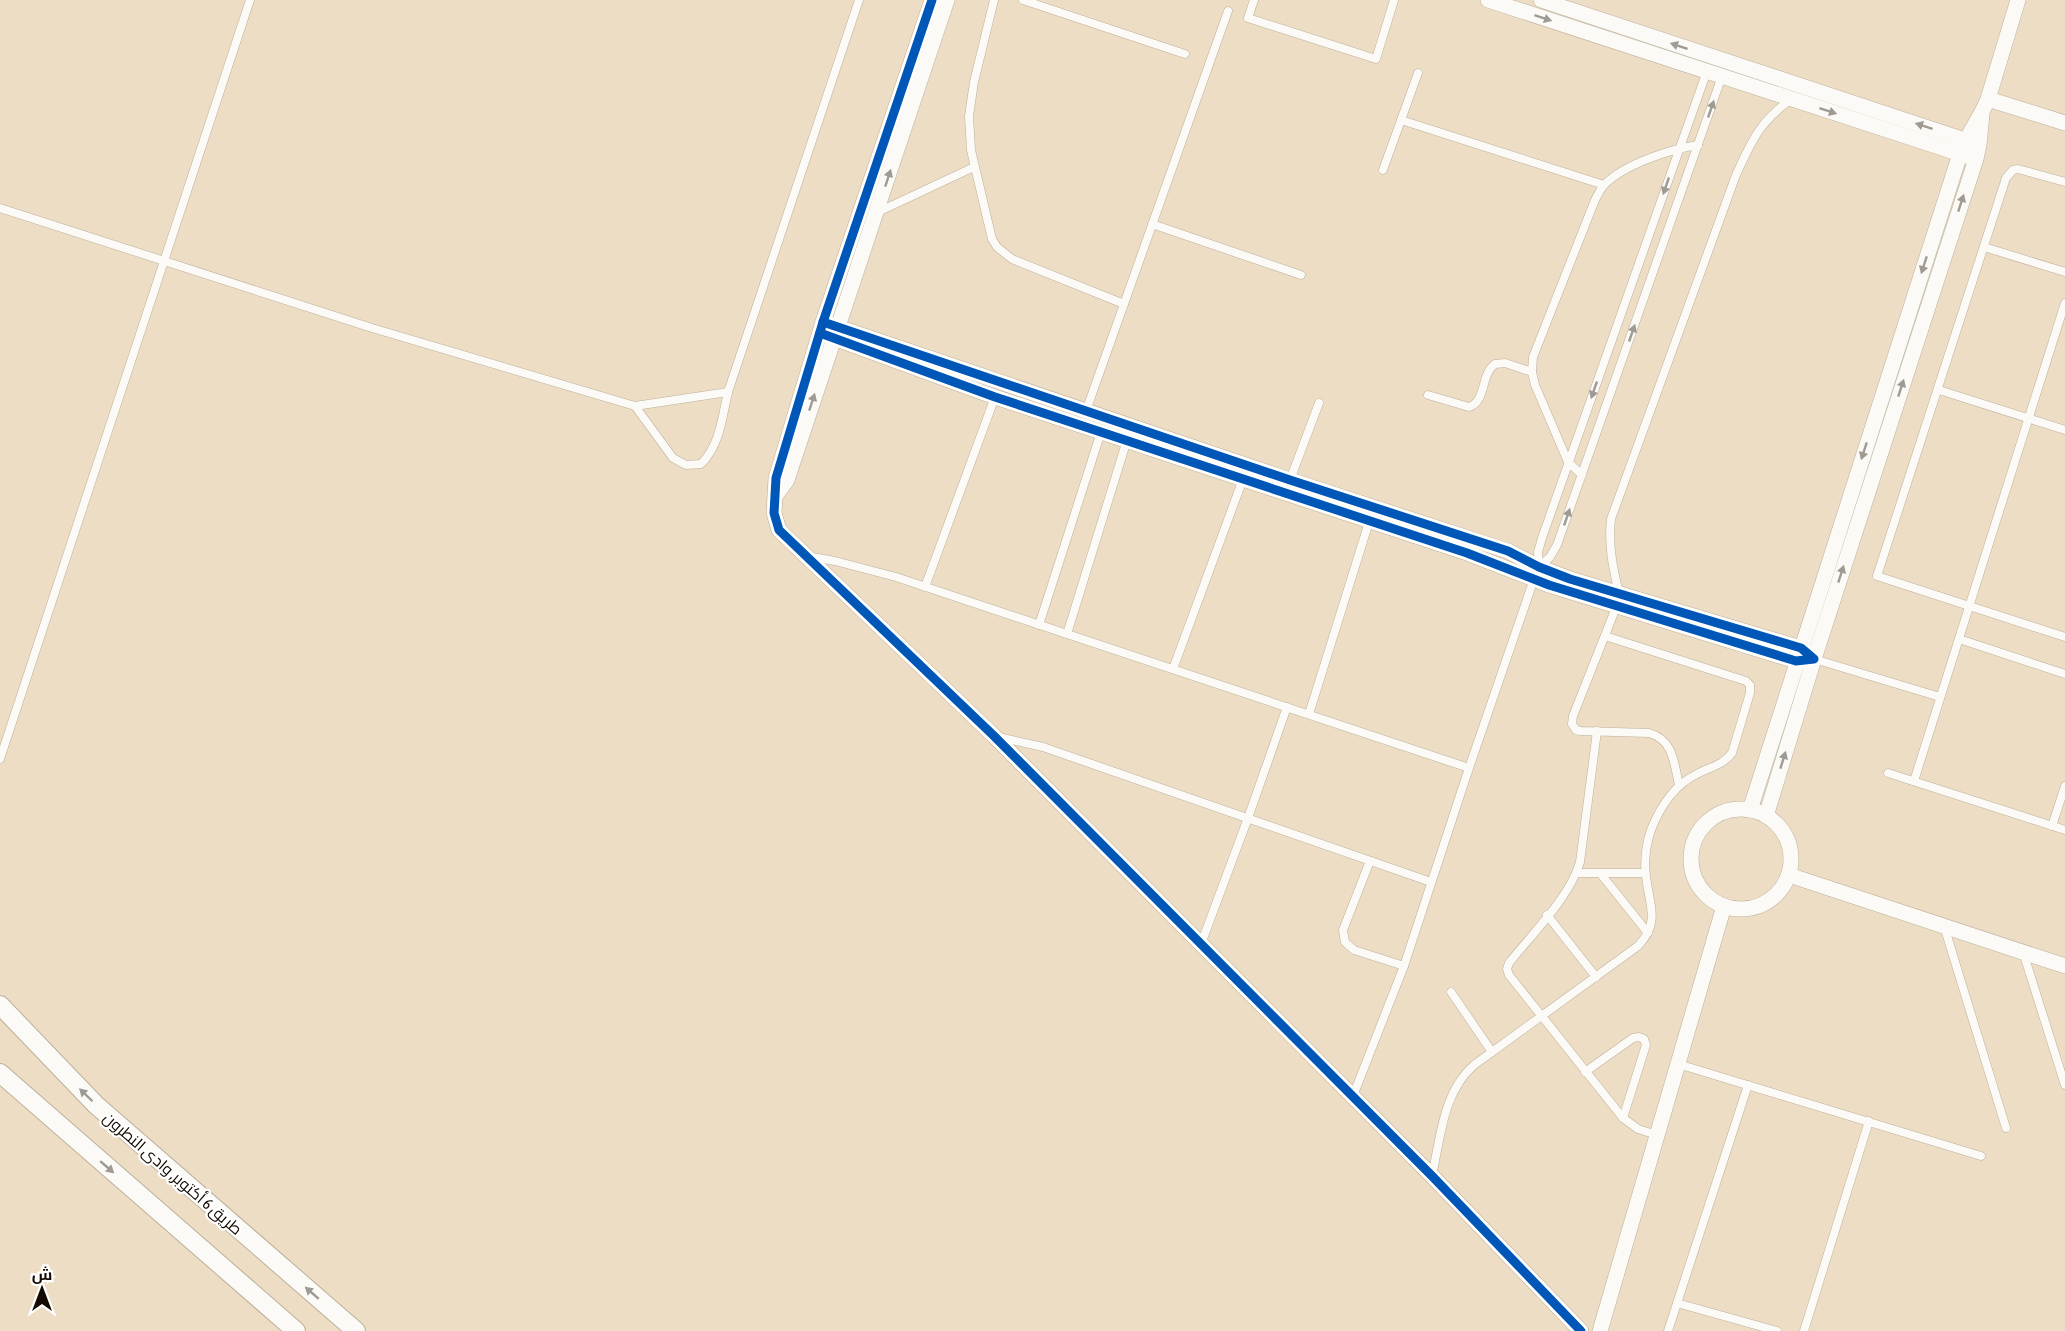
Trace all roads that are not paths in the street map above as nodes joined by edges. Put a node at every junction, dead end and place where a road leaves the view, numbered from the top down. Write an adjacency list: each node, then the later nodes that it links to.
1 (250, 0): 35 (lane)
2 (859, 0): 44 (lane)
3 (932, 0): 40 (street)
4 (947, 0): 32 (street, one-way to 4)
5 (994, 0): 27 (lane)
6 (1023, 0): 13 (lane)
7 (1254, 0): 8 (lane)
8 (1394, 0)
9 (1488, 0): 16 (street, one-way to 16)
10 (1540, 0): 14 (street, one-way to 10)
11 (2018, 0): 21 (street)
12 (1228, 11): 33 (lane)
13 (1185, 54)
14 (1712, 57): 15 (street); 16 (street)
15 (1727, 62): 18 (street); 19 (street)
16 (1707, 71): 18 (street); 25 (lane)
17 (1418, 73): 22 (lane)
18 (1722, 76): 20 (street); 24 (lane, one-way to 18)
19 (1806, 87): 20 (street); 26 (street, one-way to 19)
20 (1791, 99): 26 (street, one-way to 26); 61 (lane)
21 (1985, 107): 23 (street); 26 (street)
22 (1401, 120): 28 (lane); 30 (lane)
23 (2065, 123)
24 (1698, 145): 25 (lane); 55 (lane, one-way to 24)
25 (1680, 148): 30 (lane); 53 (lane, one-way to 53)
26 (1970, 149): 68 (street, one-way to 68); 69 (street, one-way to 26)
27 (974, 167): 32 (lane); 39 (lane)
28 (1383, 170)
29 (2065, 182): 34 (lane)
30 (1604, 185): 41 (lane)
31 (0, 208): 35 (lane)
32 (877, 212): 40 (street)
33 (1152, 224): 37 (lane); 39 (lane)
34 (1984, 247): 36 (lane); 43 (lane)
35 (164, 261): 47 (lane); 77 (lane)
36 (2065, 272)
37 (1301, 275)
38 (2065, 303): 49 (lane)
39 (1124, 304): 48 (lane)
40 (828, 330): 42 (street); 58 (street)
41 (1532, 372): 45 (lane); 53 (lane)
42 (998, 389): 48 (street); 60 (lane)
43 (1939, 390): 49 (lane); 62 (lane)
44 (728, 393): 47 (lane); 47 (lane)
45 (1428, 395)
46 (1319, 403): 56 (lane)
47 (634, 406)
48 (1083, 418): 50 (street)
49 (2029, 418): 51 (lane); 62 (lane)
50 (1104, 425): 52 (street); 54 (street); 63 (lane)
51 (2065, 430)
52 (1127, 440): 54 (street); 64 (lane)
53 (1568, 462): 55 (lane); 59 (lane)
54 (1246, 472): 56 (street); 57 (street); 70 (lane)
55 (1582, 475): 59 (lane, one-way to 55)
56 (1290, 480): 57 (street)
57 (1372, 514): 59 (street); 74 (lane)
58 (804, 556): 60 (lane); 76 (street)
59 (1537, 573): 61 (street); 78 (lane)
60 (925, 587): 63 (lane)
61 (1618, 599): 65 (lane); 68 (street)
62 (1969, 605): 66 (lane); 67 (lane)
63 (1039, 625): 64 (lane)
64 (1067, 634): 70 (lane)
65 (1605, 636): 75 (lane); 81 (lane)
66 (2065, 637)
67 (1959, 639): 71 (lane); 72 (lane)
68 (1798, 654): 69 (street); 83 (street)
69 (1814, 659): 72 (lane); 84 (street, one-way to 69)
70 (1173, 669): 73 (lane)
71 (2065, 674)
72 (1940, 698): 80 (lane)
73 (1287, 707): 74 (lane); 85 (lane)
74 (1309, 714): 78 (lane)
75 (1597, 731): 81 (lane); 89 (lane)
76 (994, 736): 85 (lane); 98 (street)
77 (0, 759)
78 (1469, 768): 93 (lane)
79 (1888, 773): 80 (lane)
80 (1914, 781): 86 (lane)
81 (1679, 785): 91 (lane)
82 (2065, 786): 86 (lane)
83 (1750, 810): 84 (street); 94 (street)
84 (1766, 816): 92 (street)
85 (1248, 818): 88 (lane); 98 (lane)
86 (2052, 826): 87 (lane)
87 (2065, 830)
88 (1370, 861): 93 (lane); 100 (lane)
89 (1577, 873): 90 (lane); 95 (lane)
90 (1600, 873): 91 (lane); 97 (lane)
91 (1645, 873): 97 (lane)
92 (1789, 875): 94 (street); 96 (street)
93 (1431, 882): 100 (lane)
94 (1724, 906): 107 (street)
95 (1547, 915): 102 (lane); 105 (lane)
96 (1944, 926): 99 (street); 115 (lane)
97 (1648, 933): 102 (lane)
98 (1201, 944): 112 (street)
99 (2023, 952): 101 (street); 111 (lane)
100 (1404, 966): 112 (lane)
101 (2065, 966)
102 (1596, 977): 105 (lane)
103 (1451, 992): 106 (lane)
104 (0, 1005): 121 (street, طريق 6 أكتوبر, وادى النطرون, one-way to 104)
105 (1542, 1016): 106 (lane); 108 (lane)
106 (1492, 1052): 118 (lane)
107 (1678, 1064): 110 (lane); 116 (street)
108 (1585, 1072): 113 (lane); 113 (lane)
109 (0, 1073): 120 (street, one-way to 120)
110 (1748, 1085): 114 (lane); 119 (lane)
111 (2065, 1085)
112 (1353, 1096): 118 (street)
113 (1623, 1118): 116 (lane)
114 (1869, 1121): 117 (lane); 126 (lane)
115 (2006, 1128)
116 (1657, 1135): 123 (street)
117 (1981, 1156)
118 (1432, 1176): 122 (street)
119 (1677, 1303): 124 (lane); 125 (lane)
120 (296, 1331)
121 (356, 1331)
122 (1581, 1331)
123 (1600, 1331)
124 (1668, 1331)
125 (1776, 1331)
126 (1804, 1331)

